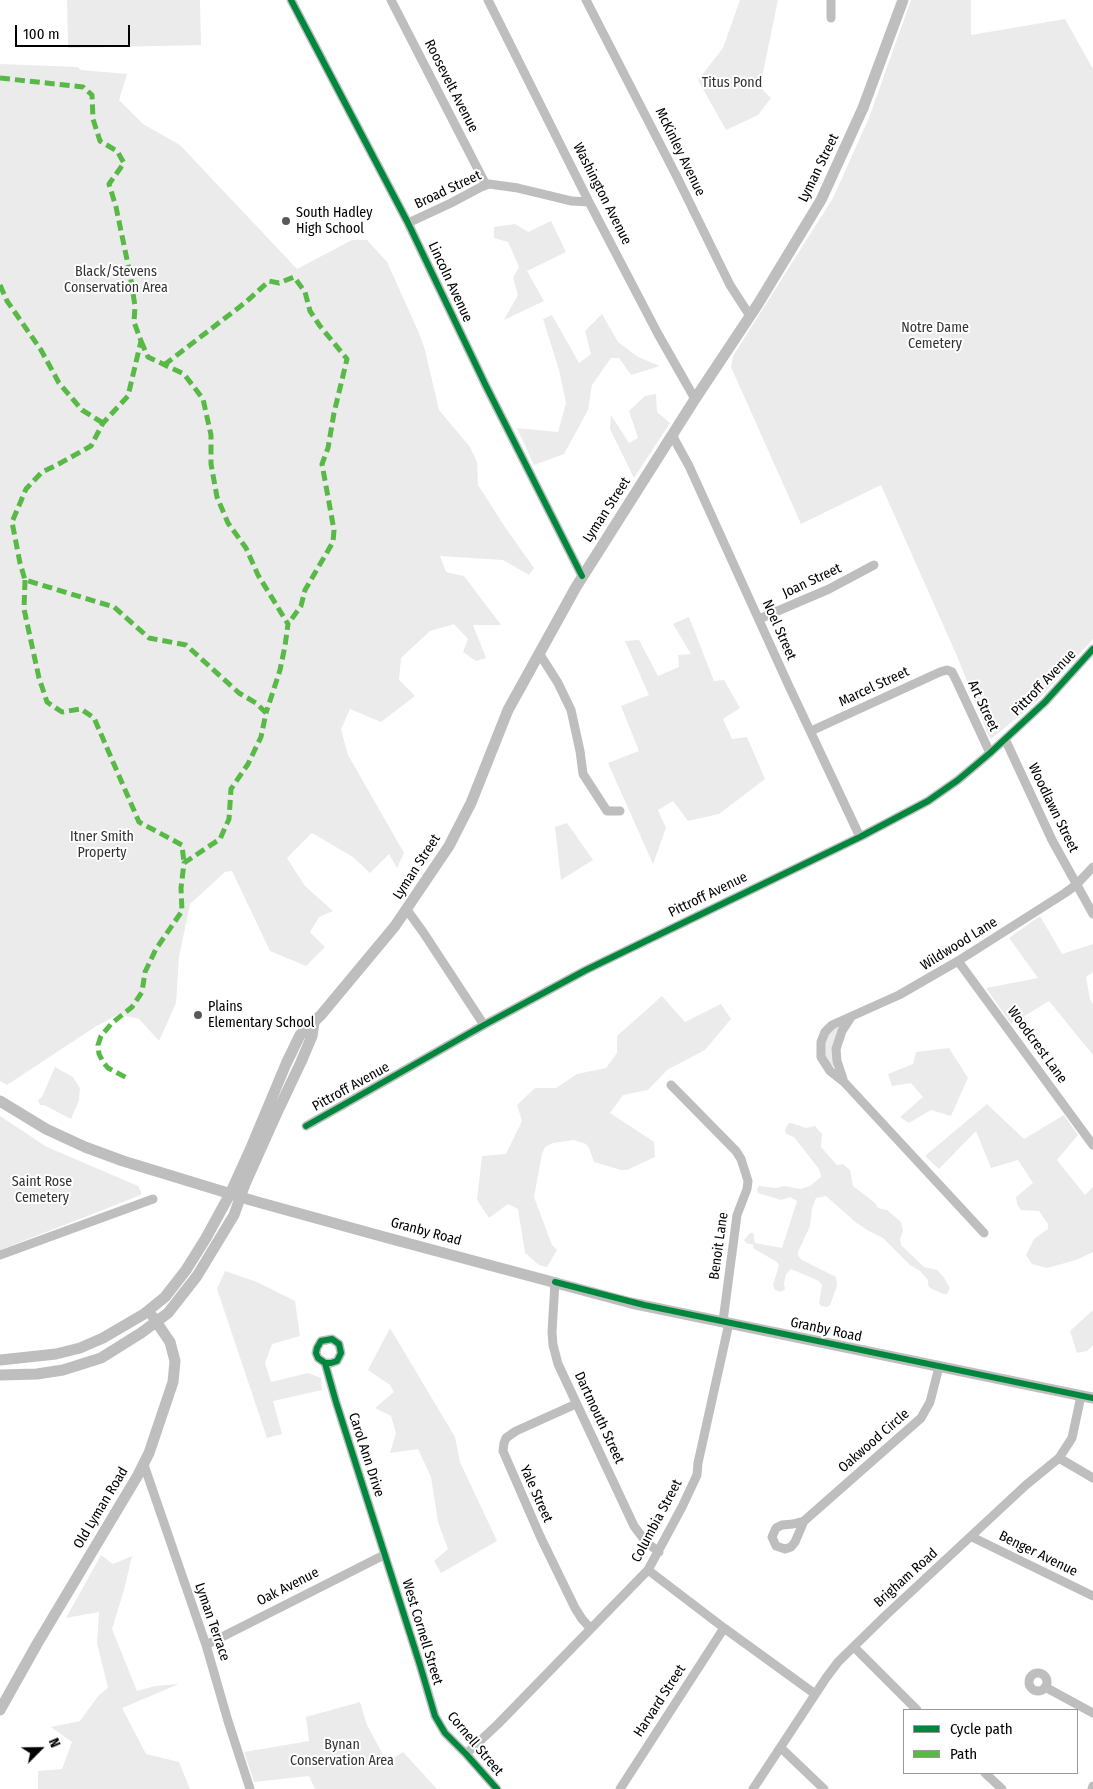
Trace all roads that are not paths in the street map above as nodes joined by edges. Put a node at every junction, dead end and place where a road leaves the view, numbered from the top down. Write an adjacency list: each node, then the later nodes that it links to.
1 (291, 0): 10 (street, Lincoln Avenue)
2 (391, 0): 8 (street, Roosevelt Avenue)
3 (488, 0): 9 (street, Washington Avenue)
4 (586, 0): 11 (street, McKinley Avenue)
5 (831, 0): 7 (street)
6 (903, 0): 11 (main road, Lyman Street)
7 (831, 18)
8 (486, 185): 9 (street, Broad Street); 10 (street, Broad Street)
9 (589, 202): 12 (street, Washington Avenue)
10 (408, 224): 15 (street, Lincoln Avenue)
11 (750, 316): 12 (main road, Lyman Street)
12 (695, 399): 13 (main road, Lyman Street)
13 (672, 435): 15 (main road, Lyman Street); 16 (street, Noel Street)
14 (874, 565): 16 (street, Joan Street)
15 (582, 576): 18 (main road, Lyman Street)
16 (759, 620): 20 (street, Noel Street)
17 (1093, 649): 21 (street, Pittroff Avenue)
18 (539, 653): 23 (street); 27 (main road, Lyman Street)
19 (950, 671): 20 (street, Marcel Street); 22 (street, Art Street)
20 (811, 732): 24 (street, Noel Street)
21 (1005, 739): 22 (street, Pittroff Avenue); 26 (street, Woodlawn Street)
22 (990, 753): 24 (street, Pittroff Avenue)
23 (620, 811)
24 (860, 837): 31 (street, Pittroff Avenue)
25 (1093, 867): 26 (street, Wildwood Lane)
26 (1076, 885): 28 (street, Woodlawn Street); 29 (street, Wildwood Lane)
27 (407, 910): 31 (street); 37 (main road, Lyman Street)
28 (1093, 914)
29 (958, 962): 30 (street, Wildwood Lane); 36 (street, Woodcrest Lane)
30 (850, 1017): 32 (street, Wildwood Lane); 32 (street, Wildwood Lane)
31 (484, 1025): 35 (street, Pittroff Avenue)
32 (844, 1082): 39 (street, Wildwood Lane)
33 (671, 1085): 44 (street, Benoit Lane)
34 (0, 1100): 37 (main road, Granby Road)
35 (306, 1126)
36 (1093, 1144)
37 (235, 1195): 41 (main road, Granby Road); 42 (main road); 43 (main road)
38 (152, 1199): 40 (street)
39 (984, 1233)
40 (0, 1256)
41 (555, 1282): 44 (main road, Granby Road); 51 (street, Dartmouth Street)
42 (148, 1311): 43 (main road, Old Lyman Road); 45 (main road)
43 (156, 1322): 48 (main road); 53 (main road, Old Lyman Road)
44 (726, 1322): 47 (main road, Granby Road); 57 (street, Columbia Street)
45 (0, 1360)
46 (325, 1363): 58 (street, Carol Ann Drive)
47 (939, 1367): 49 (main road, Granby Road); 55 (street, Oakwood Circle)
48 (0, 1374)
49 (1081, 1396): 50 (main road, Granby Road); 52 (street, Brigham Road)
50 (1093, 1398)
51 (576, 1404): 57 (street, Dartmouth Street); 61 (street, Yale Street)
52 (1059, 1458): 54 (street); 56 (street, Brigham Road)
53 (144, 1465): 63 (street, Lyman Terrace); 68 (main road, Old Lyman Road)
54 (1093, 1478)
55 (804, 1521)
56 (972, 1537): 60 (street, Benger Avenue); 64 (street, Brigham Road)
57 (658, 1552): 59 (street, Columbia Street)
58 (384, 1555): 63 (street, Oak Avenue); 70 (street, West Cornell Street)
59 (648, 1570): 61 (street, Columbia Street); 62 (street)
60 (1093, 1596)
61 (590, 1628): 72 (street, Columbia Street)
62 (724, 1628): 66 (street); 76 (street, Harvard Street)
63 (206, 1645): 74 (street, Lyman Terrace)
64 (854, 1647): 66 (street, Brigham Road); 67 (street)
65 (1045, 1687): 69 (street)
66 (815, 1694): 71 (street, Brigham Road)
67 (917, 1709)
68 (0, 1710)
69 (1093, 1713)
70 (435, 1716): 72 (street, Cornell Street)
71 (781, 1748): 77 (street, Brigham Road); 78 (street)
72 (466, 1754): 75 (street, Cornell Street)
73 (986, 1774): 79 (street)
74 (250, 1789)
75 (497, 1789)
76 (620, 1789)
77 (754, 1789)
78 (824, 1789)
79 (1002, 1789)

